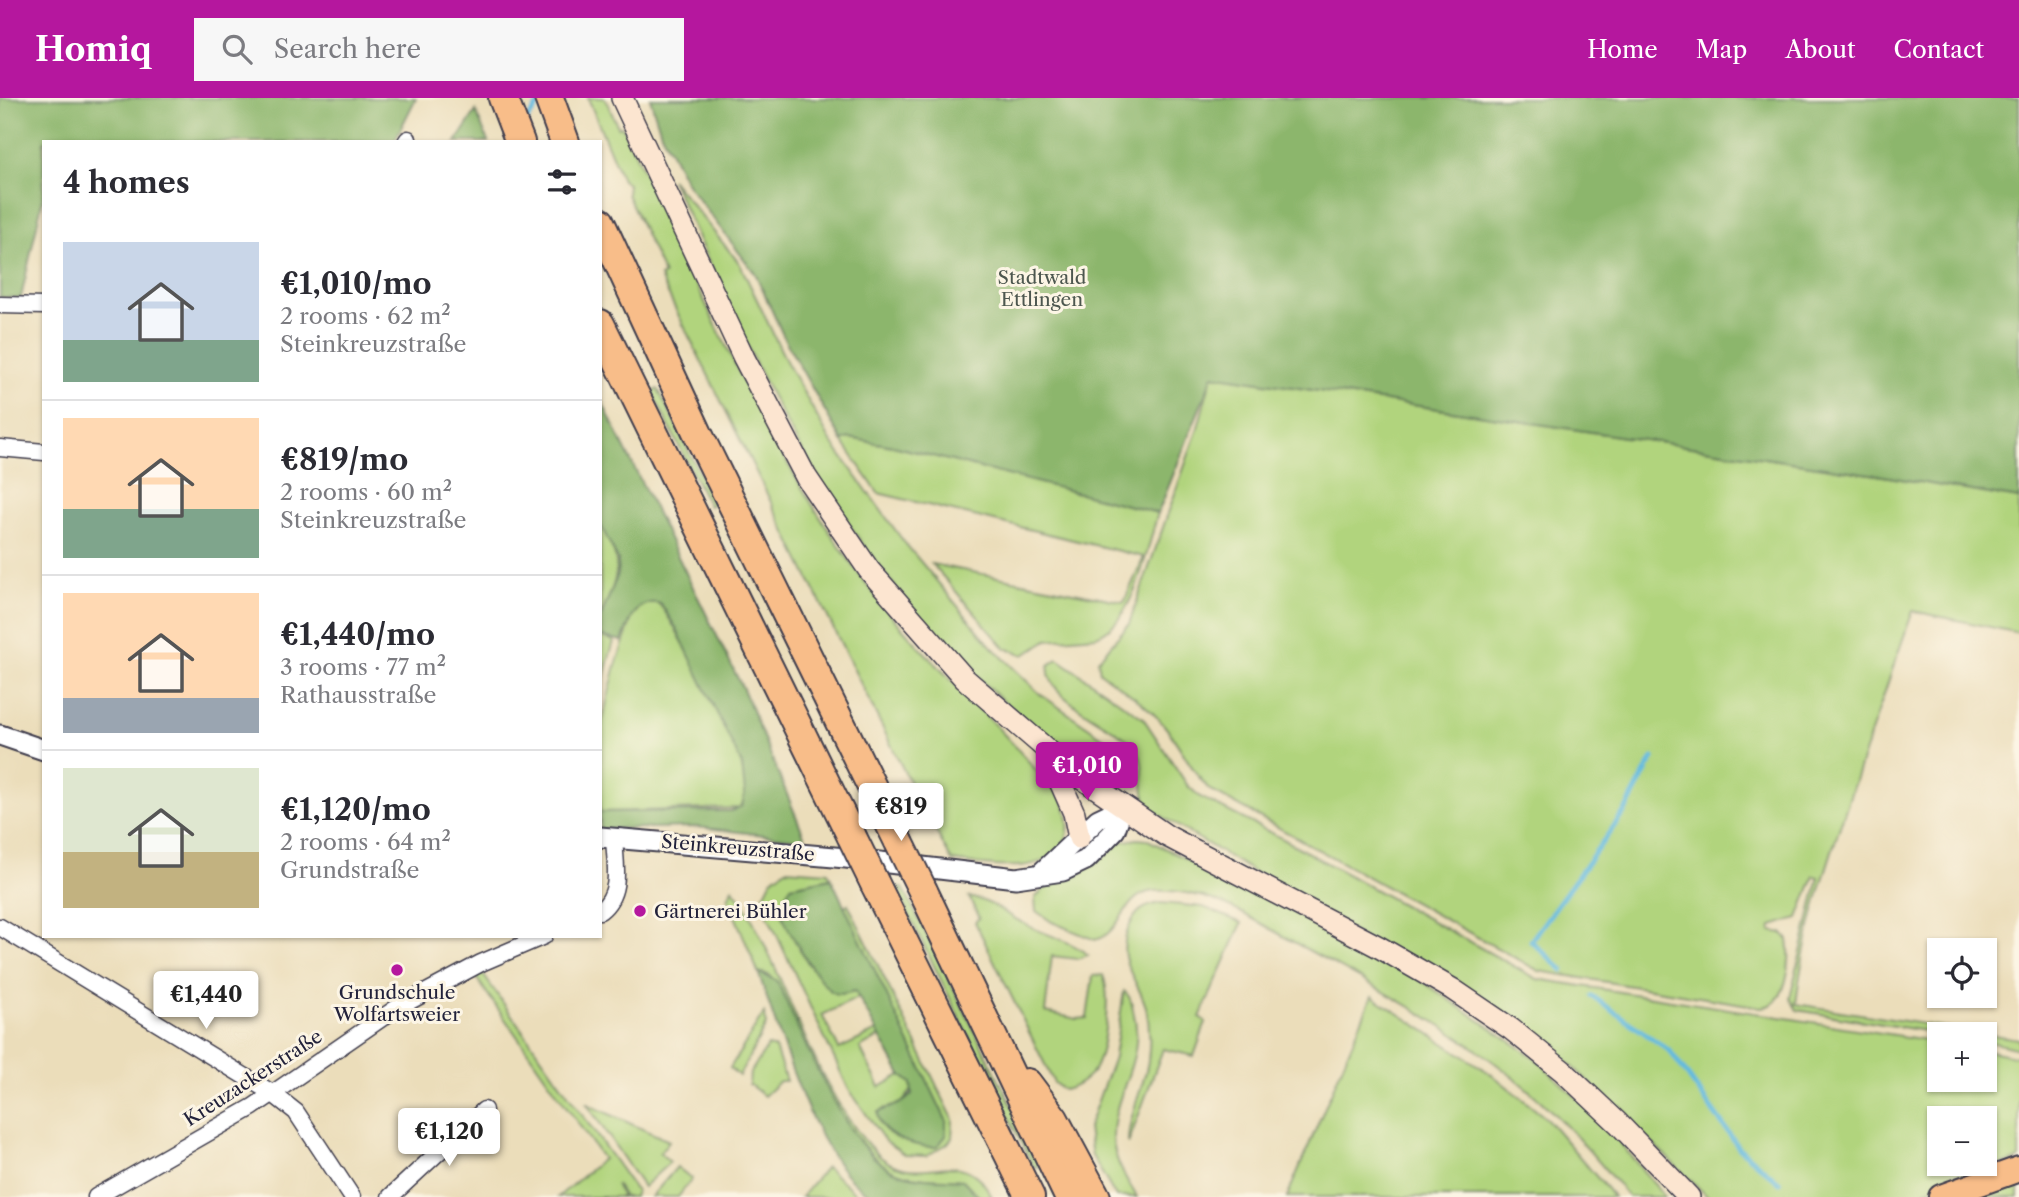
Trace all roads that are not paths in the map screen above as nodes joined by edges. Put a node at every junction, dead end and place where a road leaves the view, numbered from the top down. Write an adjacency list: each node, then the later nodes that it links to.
1 (503, 98): 4 (highway)
2 (549, 98): 5 (highway)
3 (622, 98): 14 (main road)
4 (519, 140)
5 (564, 140)
6 (602, 227): 22 (highway, bridge)
7 (0, 305): 8 (street)
8 (42, 306)
9 (602, 328): 30 (highway, bridge)
10 (0, 448): 11 (street)
11 (42, 452)
12 (0, 735): 13 (street)
13 (42, 749)
14 (1045, 751): 15 (main road); 17 (main road)
15 (1123, 807): 17 (street); 18 (street, Steinkreuzstraße); 26 (main road)
16 (607, 837): 18 (street, Steinkreuzstraße); 19 (street)
17 (1079, 838): 18 (street)
18 (1042, 872)
19 (602, 909)
20 (0, 926): 23 (street)
21 (539, 938): 23 (street, Kreuzackerstraße)
22 (1002, 1050): 31 (highway); 32 (highway)
23 (272, 1093): 27 (street, Kreuzackerstraße); 28 (street)
24 (484, 1110): 29 (street)
25 (2019, 1169): 33 (main road)
26 (1685, 1195)
27 (96, 1197)
28 (352, 1197)
29 (390, 1197)
30 (1030, 1197)
31 (1069, 1197)
32 (1096, 1197)
33 (1941, 1197)

